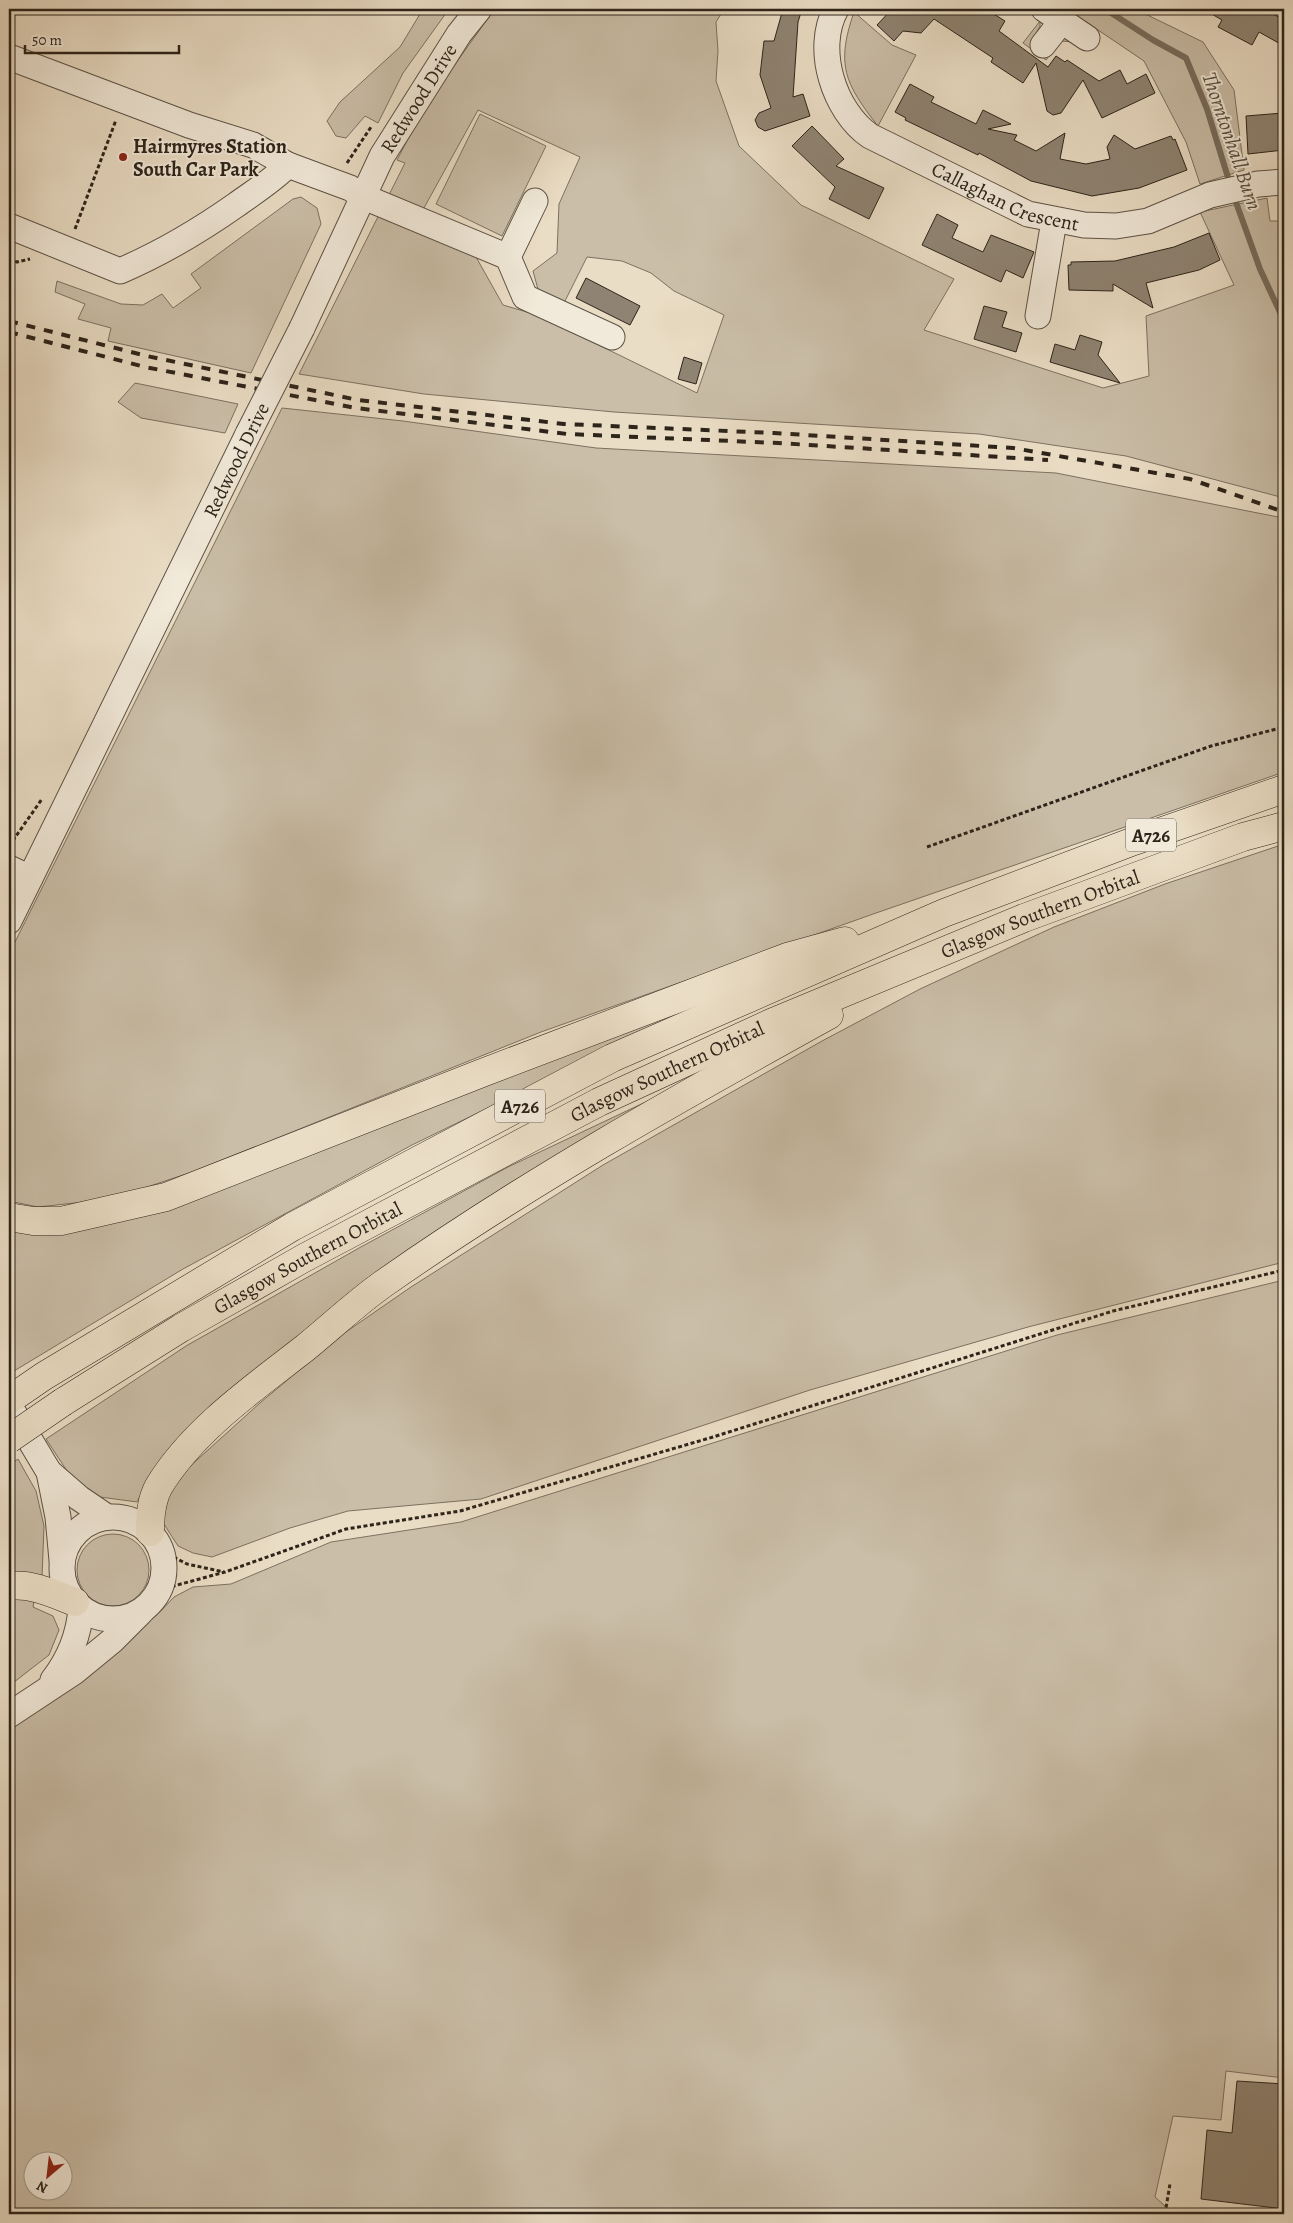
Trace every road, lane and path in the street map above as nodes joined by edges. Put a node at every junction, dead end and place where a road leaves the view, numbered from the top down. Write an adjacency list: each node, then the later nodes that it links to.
1 (479, 9): 10 (street, Redwood Drive)
2 (836, 9): 12 (street, Callaghan Crescent)
3 (1052, 15): 4 (street); 5 (street)
4 (1087, 38)
5 (1043, 44)
6 (9, 57): 7 (street)
7 (123, 100): 8 (street); 14 (path)
8 (288, 165): 10 (street); 14 (street)
9 (1284, 182): 12 (street, Callaghan Crescent)
10 (364, 197): 15 (street); 25 (street, Redwood Drive, bridge)
11 (536, 201): 15 (street)
12 (1054, 221): 17 (street)
13 (9, 226): 14 (street)
14 (66, 251): 16 (path)
15 (508, 256): 18 (street)
16 (9, 259)
17 (1038, 316)
18 (612, 337)
19 (1284, 727): 24 (path)
20 (1284, 789): 26 (highway, Glasgow Southern Orbital / A726)
21 (1284, 826): 28 (highway, Glasgow Southern Orbital / A726)
22 (9, 834): 23 (path)
23 (15, 838)
24 (926, 847)
25 (19, 873): 27 (street, Redwood Drive)
26 (944, 913): 29 (highway, A726); 31 (highway, Glasgow Southern Orbital / A726)
27 (9, 921)
28 (948, 949): 33 (highway, Glasgow Southern Orbital / A726, bridge); 36 (highway, A726)
29 (9, 1217)
30 (1284, 1270): 38 (path)
31 (9, 1400)
32 (9, 1405): 34 (street)
33 (9, 1439)
34 (49, 1472): 35 (street); 37 (street)
35 (107, 1517): 36 (street); 37 (street)
36 (156, 1542): 38 (path); 40 (street)
37 (62, 1560): 41 (street)
38 (225, 1572): 40 (path)
39 (9, 1586): 41 (highway)
40 (159, 1590): 42 (street)
41 (78, 1605): 42 (street); 43 (street)
42 (142, 1610): 43 (street)
43 (43, 1691): 44 (street)
44 (9, 1715)
45 (1170, 2184): 46 (path)
46 (1165, 2214)

